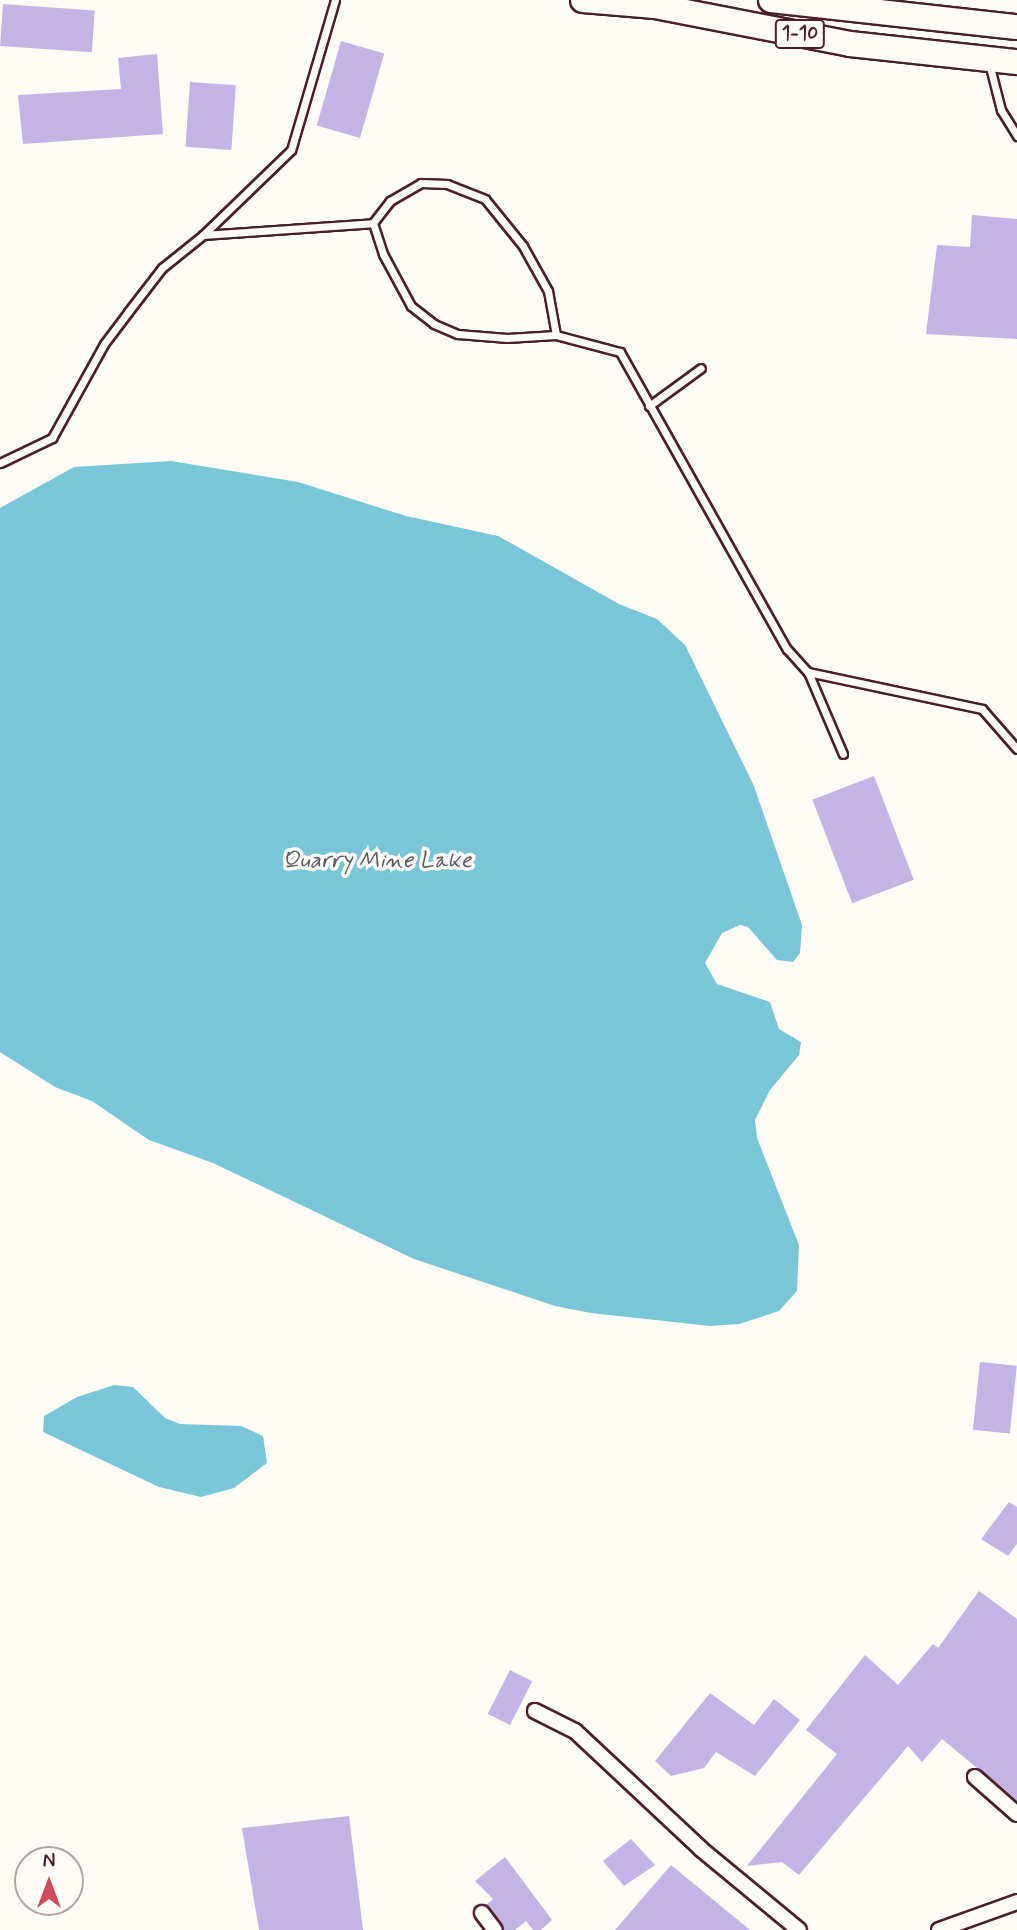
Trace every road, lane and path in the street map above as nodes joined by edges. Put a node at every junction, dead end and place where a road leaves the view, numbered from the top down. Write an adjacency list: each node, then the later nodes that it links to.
1 (335, 0): 8 (lane)
2 (583, 0): 5 (highway, 1-10)
3 (771, 0): 4 (highway, 1-10)
4 (1017, 27)
5 (1006, 64): 6 (lane)
6 (1017, 136)
7 (373, 223): 8 (lane); 9 (lane); 9 (lane)
8 (203, 235): 12 (lane)
9 (556, 335): 11 (lane)
10 (701, 368): 11 (lane)
11 (649, 406): 13 (lane)
12 (0, 463)
13 (808, 672): 14 (lane); 15 (lane)
14 (1017, 749)
15 (843, 754)
16 (535, 1711): 22 (street)
17 (975, 1777): 18 (street)
18 (1017, 1814)
19 (1017, 1902): 23 (street)
20 (482, 1913): 21 (street)
21 (495, 1930)
22 (799, 1930)
23 (939, 1930)

